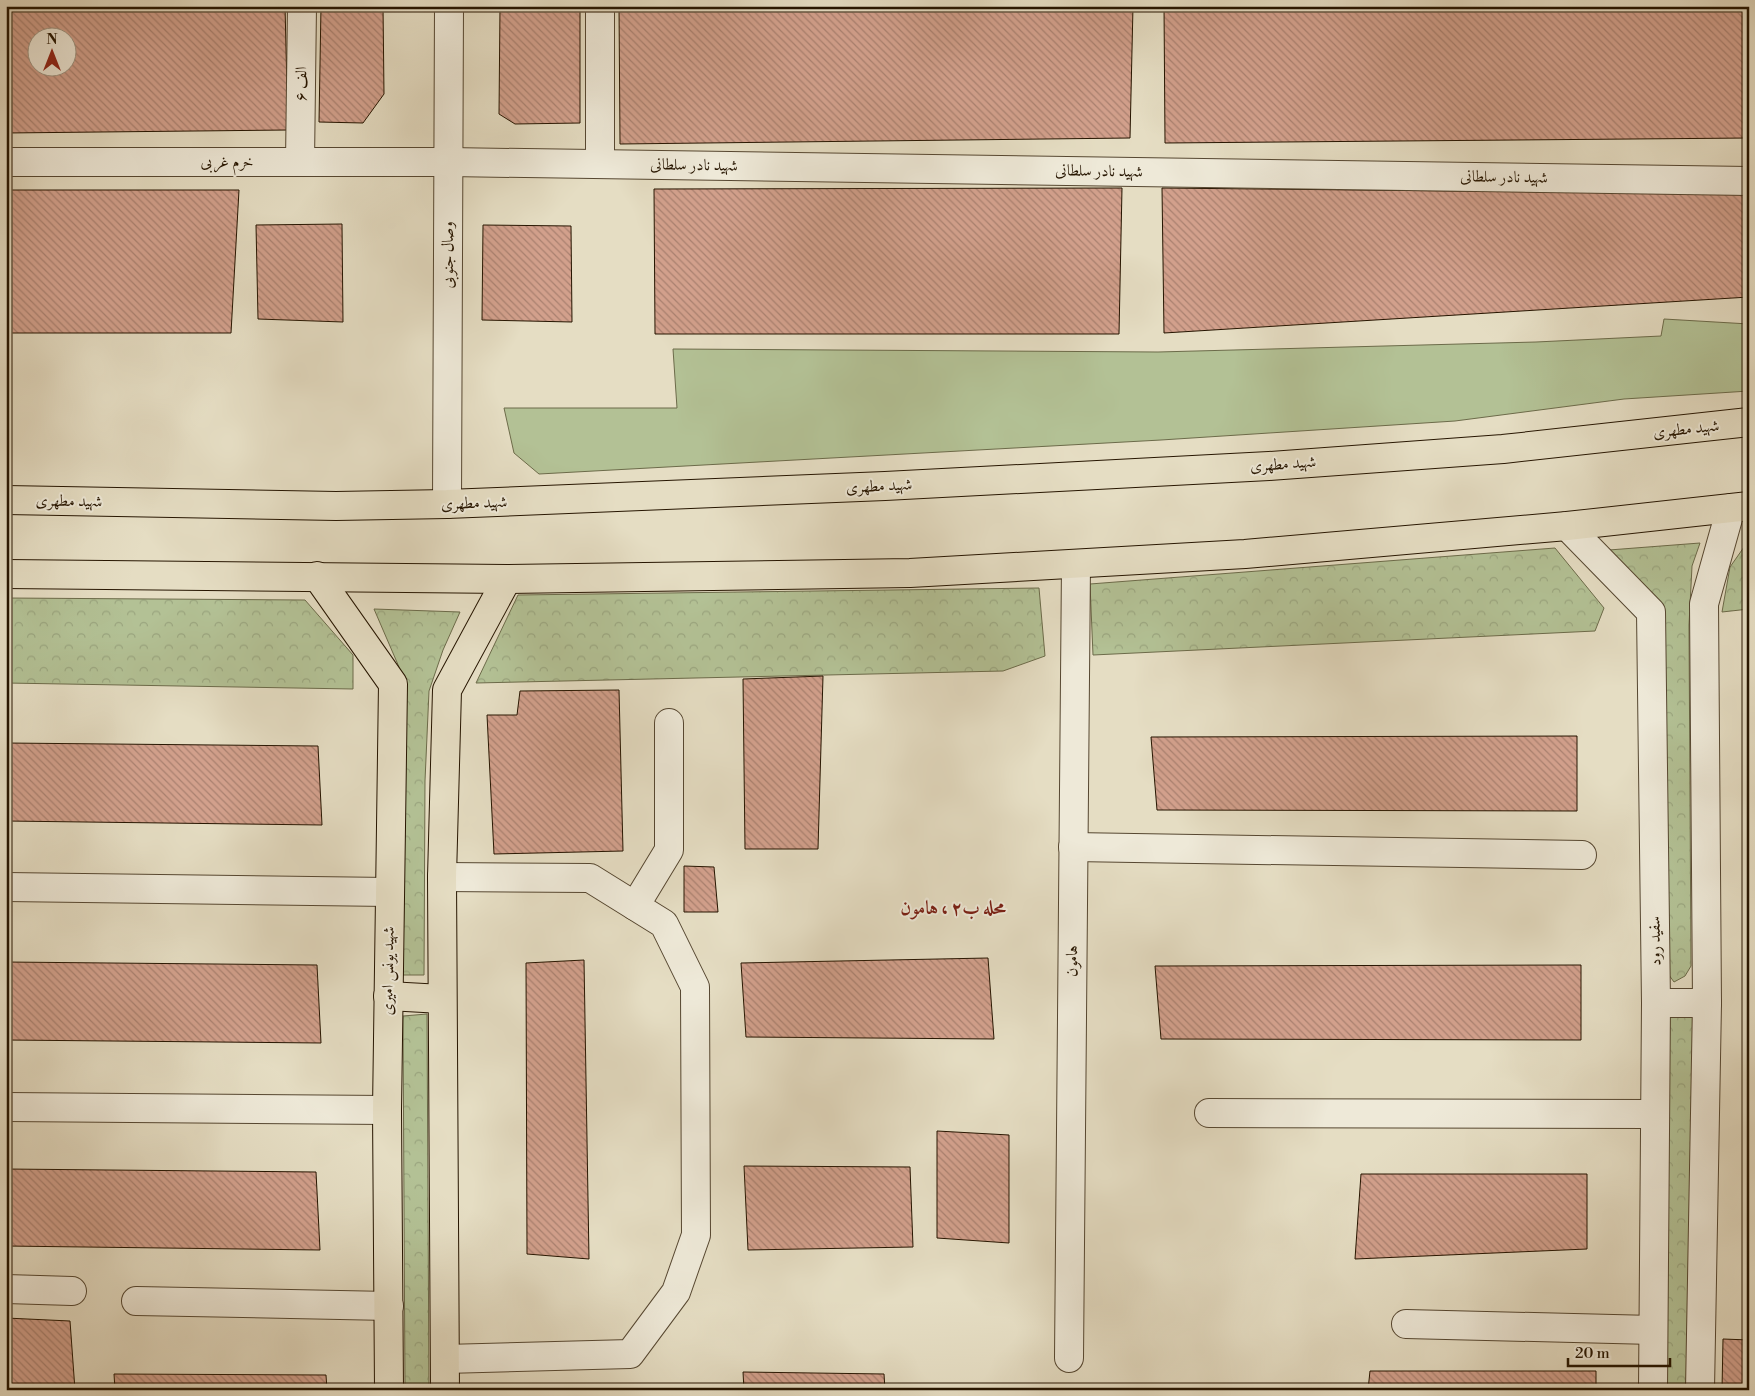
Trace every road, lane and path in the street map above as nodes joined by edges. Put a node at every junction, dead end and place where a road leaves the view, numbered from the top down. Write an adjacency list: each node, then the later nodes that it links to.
1 (302, 6): 5 (street, ۶ الف)
2 (449, 6): 6 (street, وصال جنوبی)
3 (600, 6): 7 (street)
4 (6, 162): 5 (street, خرم غربی)
5 (300, 162): 6 (street, خرم غربی)
6 (449, 162): 7 (street, شهید نادر سلطانی); 11 (street, وصال جنوبی)
7 (600, 164): 8 (street, شهید نادر سلطانی)
8 (1749, 181)
9 (1749, 422): 11 (main road, شهید مطهری)
10 (6, 500): 11 (main road, شهید مطهری)
11 (447, 504)
12 (1740, 507): 13 (main road); 28 (street)
13 (1567, 526): 14 (main road); 27 (street, سفید رود)
14 (1076, 564): 17 (main road); 19 (street, هامون)
15 (6, 574): 16 (main road)
16 (317, 576): 17 (main road); 23 (main road, شهید یونس امیری)
17 (508, 579): 21 (main road)
18 (669, 723): 24 (street)
19 (1073, 847): 20 (street); 39 (street, هامون)
20 (1582, 855)
21 (442, 877): 24 (street); 26 (main road)
22 (6, 887): 23 (street)
23 (389, 892): 25 (main road, شهید یونس امیری)
24 (635, 906): 40 (street)
25 (388, 996): 26 (main road); 30 (main road, شهید یونس امیری)
26 (442, 999): 40 (main road)
27 (1656, 1003): 28 (street); 32 (street, سفید رود)
28 (1707, 1003): 44 (street)
29 (6, 1107): 30 (street)
30 (387, 1110): 36 (main road, شهید یونس امیری)
31 (1209, 1113): 32 (street)
32 (1653, 1114): 38 (street, سفید رود)
33 (6, 1290): 34 (street)
34 (72, 1291)
35 (136, 1301): 36 (street)
36 (389, 1306): 41 (main road, شهید یونس امیری)
37 (1406, 1324): 38 (street)
38 (1653, 1330): 43 (street, سفید رود)
39 (1069, 1358)
40 (445, 1359): 42 (main road)
41 (389, 1390)
42 (445, 1390)
43 (1653, 1390)
44 (1700, 1390)

